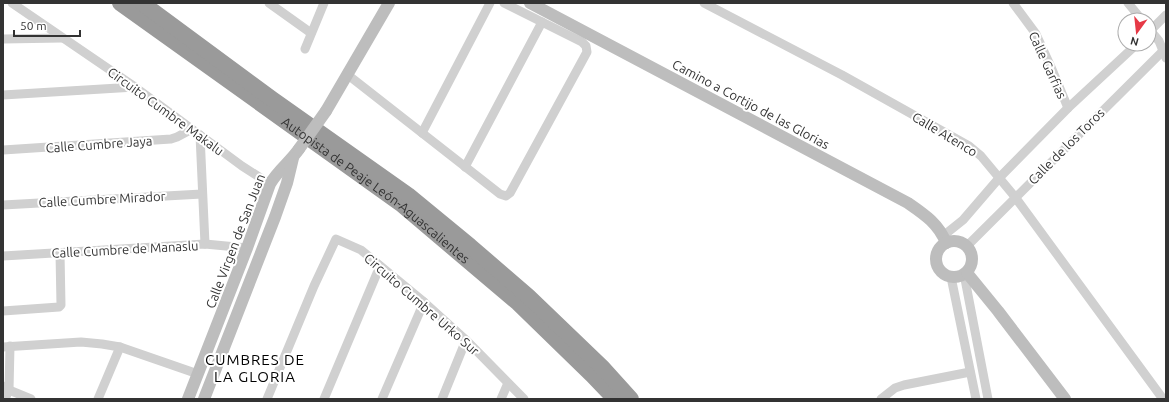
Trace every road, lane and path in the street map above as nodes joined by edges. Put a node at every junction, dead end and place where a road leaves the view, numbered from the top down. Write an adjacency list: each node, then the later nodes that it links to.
1 (12, 3): 18 (street, Circuito Cumbre Makalu)
2 (120, 3): 69 (highway, Autopista de Peaje León-Aguascalientes)
3 (142, 3): 70 (highway)
4 (269, 3): 17 (street)
5 (324, 3): 17 (street)
6 (389, 3): 24 (street)
7 (490, 3): 29 (street)
8 (504, 3): 15 (street)
9 (530, 3): 39 (street, Camino a Cortijo de las Glorias)
10 (704, 3): 34 (street, Calle Atenco)
11 (1013, 3): 27 (street, Calle Garfias)
12 (1128, 3): 13 (street)
13 (1135, 12)
14 (1166, 15): 16 (street)
15 (542, 22): 33 (street); 33 (street)
16 (1157, 24)
17 (311, 33): 21 (street)
18 (62, 38): 19 (street); 25 (street, Circuito Cumbre Makalu)
19 (3, 39)
20 (1157, 39): 23 (street)
21 (305, 49)
22 (1128, 52): 27 (street, Calle de los Toros)
23 (1165, 52): 37 (street, Calle de los Toros)
24 (348, 75): 29 (street); 32 (street, bridge)
25 (135, 87): 26 (street); 28 (street, Circuito Cumbre Makalu)
26 (3, 95)
27 (1068, 108): 34 (street, Calle de los Toros)
28 (192, 129): 30 (street, Circuito Cumbre Makalu); 31 (street, Calle Cumbre Jaya)
29 (422, 133): 33 (street)
30 (200, 135): 35 (street, Circuito Cumbre Makalu); 36 (street)
31 (3, 150)
32 (296, 154): 35 (street, Calle Virgen de San Juan); 62 (street)
33 (465, 167)
34 (1000, 177): 37 (street, Calle Atenco); 39 (street, Calle de los Toros)
35 (270, 184): 42 (street, Calle Virgen de San Juan)
36 (202, 194): 38 (street, Calle Cumbre Mirador); 40 (street)
37 (1015, 197): 41 (street, Calle de los Toros); 75 (street, Calle Atenco)
38 (3, 205)
39 (945, 240): 41 (street); 47 (street)
40 (205, 244): 42 (street, Calle Cumbre de Manaslu); 43 (street, Calle Cumbre de Manaslu)
41 (966, 246): 46 (street)
42 (247, 248): 54 (street, Calle Virgen de San Juan)
43 (60, 253): 44 (street, Calle Cumbre de Manaslu); 49 (street)
44 (3, 256)
45 (380, 266): 48 (street, Circuito Cumbre Urko Sur); 63 (street, Circuito Cumbre Urko Sur); 64 (street)
46 (965, 274): 47 (street); 73 (street); 74 (street)
47 (951, 277): 53 (street)
48 (424, 302): 50 (street, Circuito Cumbre Urko Sur); 65 (street)
49 (3, 311)
50 (466, 340): 56 (street, Circuito Cumbre Urko Sur); 66 (street)
51 (6, 347): 52 (street); 57 (street)
52 (120, 347): 54 (street); 60 (street)
53 (970, 372): 71 (street); 72 (street)
54 (198, 374): 61 (street, Calle Virgen de San Juan)
55 (3, 382): 57 (street)
56 (508, 383): 67 (street); 68 (street, Circuito Cumbre Urko Sur)
57 (9, 390): 58 (street); 59 (street)
58 (5, 399)
59 (31, 399)
60 (98, 399)
61 (188, 399)
62 (204, 399)
63 (267, 399)
64 (324, 399)
65 (382, 399)
66 (442, 399)
67 (501, 399)
68 (524, 399)
69 (614, 399)
70 (631, 399)
71 (881, 399)
72 (976, 399)
73 (988, 399)
74 (1065, 399)
75 (1163, 399)

